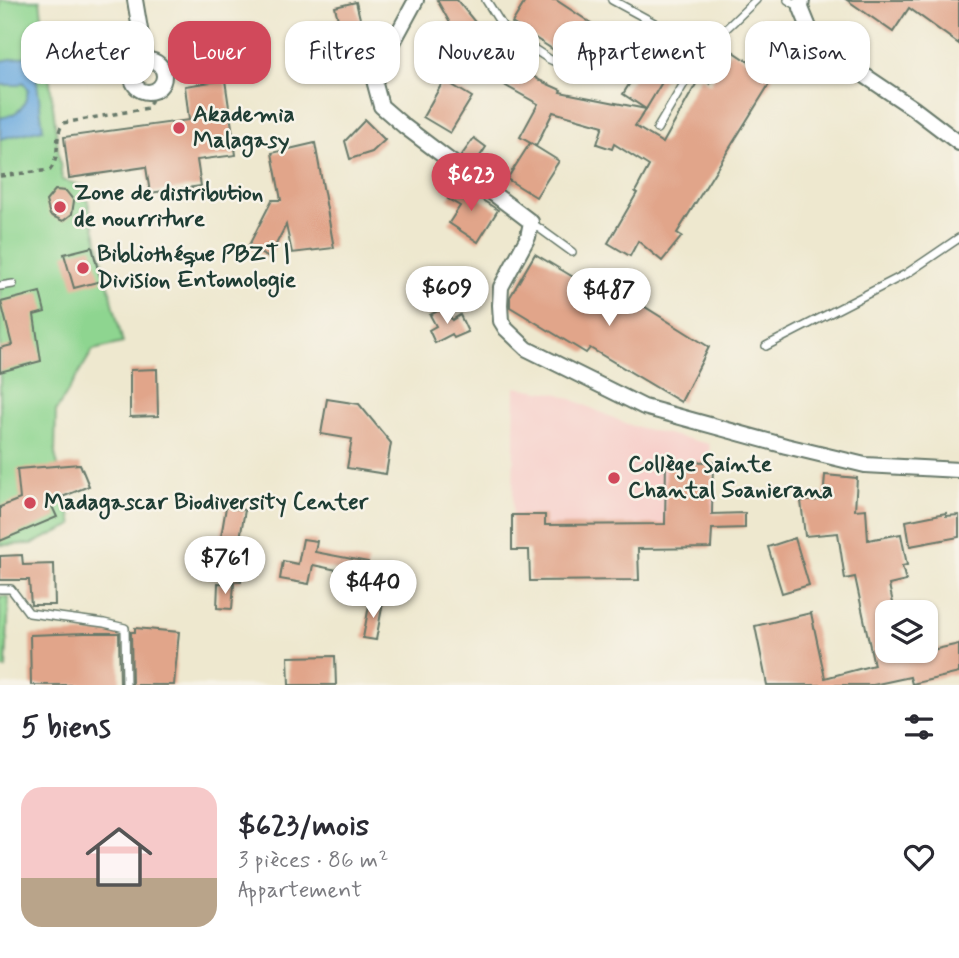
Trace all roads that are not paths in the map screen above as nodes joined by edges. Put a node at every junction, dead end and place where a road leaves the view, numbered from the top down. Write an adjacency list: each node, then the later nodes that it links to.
1 (135, 0): 8 (street)
2 (416, 0): 14 (street)
3 (486, 0): 7 (lane)
4 (612, 0): 7 (lane)
5 (756, 0): 9 (lane)
6 (797, 3): 13 (street)
7 (647, 20)
8 (139, 21)
9 (731, 24)
10 (145, 59): 10 (street)
11 (684, 84): 12 (lane)
12 (657, 129)
13 (959, 143)
14 (531, 222): 16 (lane); 20 (street)
15 (959, 238): 19 (lane)
16 (572, 252)
17 (13, 284): 18 (lane)
18 (0, 286)
19 (766, 346)
20 (959, 470)
21 (0, 589): 22 (lane)
22 (126, 685)

